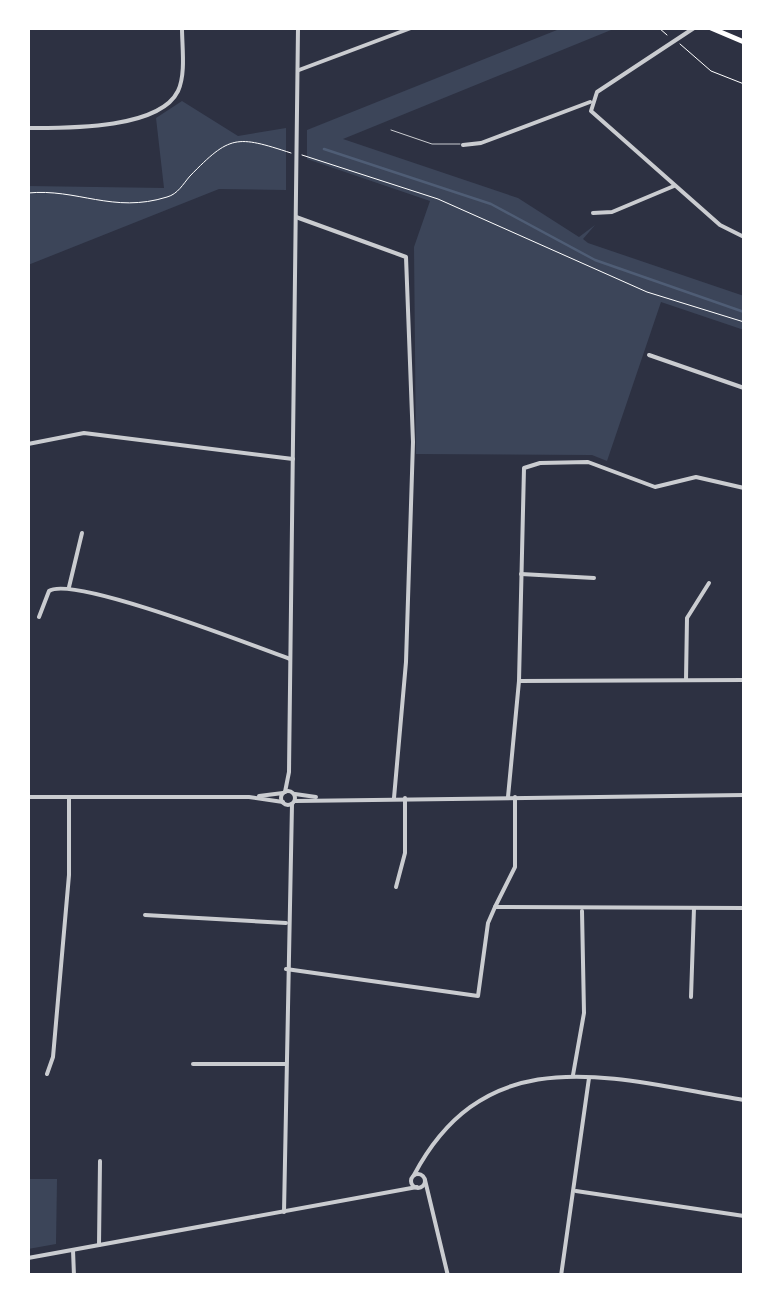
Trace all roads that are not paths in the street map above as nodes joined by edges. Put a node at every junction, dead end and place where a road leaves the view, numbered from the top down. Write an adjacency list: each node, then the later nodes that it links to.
1 (182, 28): 9 (street)
2 (298, 28): 7 (street)
3 (411, 28): 7 (street)
4 (694, 28): 8 (street)
5 (712, 28): 6 (main road)
6 (744, 42)
7 (298, 70): 14 (street)
8 (590, 102): 11 (street); 12 (street)
9 (28, 128)
10 (391, 130): 11 (lane)
11 (463, 145)
12 (674, 186): 13 (street); 15 (street)
13 (592, 213)
14 (296, 218): 19 (street); 39 (street)
15 (744, 236)
16 (649, 355): 17 (street)
17 (744, 388)
18 (28, 444): 19 (street)
19 (294, 458): 27 (street)
20 (744, 488): 22 (street)
21 (82, 533): 25 (street)
22 (521, 574): 23 (street); 28 (street)
23 (594, 578)
24 (709, 583): 29 (street)
25 (69, 588): 26 (street); 27 (street)
26 (39, 617)
27 (290, 659): 31 (street)
28 (519, 680): 29 (street); 35 (street)
29 (686, 680): 30 (street)
30 (744, 680)
31 (289, 772): 32 (street); 38 (street)
32 (284, 792): 37 (street); 38 (street); 41 (street)
33 (744, 795): 35 (street)
34 (28, 797): 36 (street)
35 (512, 797): 40 (street); 44 (street)
36 (69, 798): 37 (street); 54 (street)
37 (249, 798): 41 (street)
38 (294, 798): 39 (street); 41 (street); 42 (street)
39 (394, 798): 40 (street)
40 (405, 798): 43 (street)
41 (284, 802): 42 (street)
42 (288, 822): 49 (street)
43 (396, 888)
44 (495, 907): 47 (street); 50 (street)
45 (694, 908): 46 (street); 47 (street); 51 (street)
46 (744, 908)
47 (582, 910): 55 (street)
48 (146, 915): 49 (street)
49 (286, 922): 50 (street)
50 (286, 968): 53 (street)
51 (691, 997)
52 (193, 1064): 53 (street)
53 (285, 1064): 66 (street)
54 (48, 1074)
55 (573, 1075): 56 (street); 59 (street)
56 (589, 1078): 57 (street); 64 (street)
57 (744, 1100)
58 (100, 1161): 68 (street)
59 (421, 1162): 60 (street); 61 (street)
60 (413, 1177): 61 (street); 62 (street); 63 (street)
61 (425, 1179): 62 (street); 65 (street)
62 (418, 1187): 63 (street); 65 (street)
63 (399, 1188): 66 (street)
64 (574, 1190): 67 (street); 73 (street)
65 (426, 1194): 72 (street)
66 (284, 1212): 68 (street)
67 (744, 1216)
68 (99, 1245): 69 (street)
69 (72, 1250): 70 (street); 71 (street)
70 (28, 1258)
71 (74, 1276)
72 (448, 1276)
73 (561, 1276)

